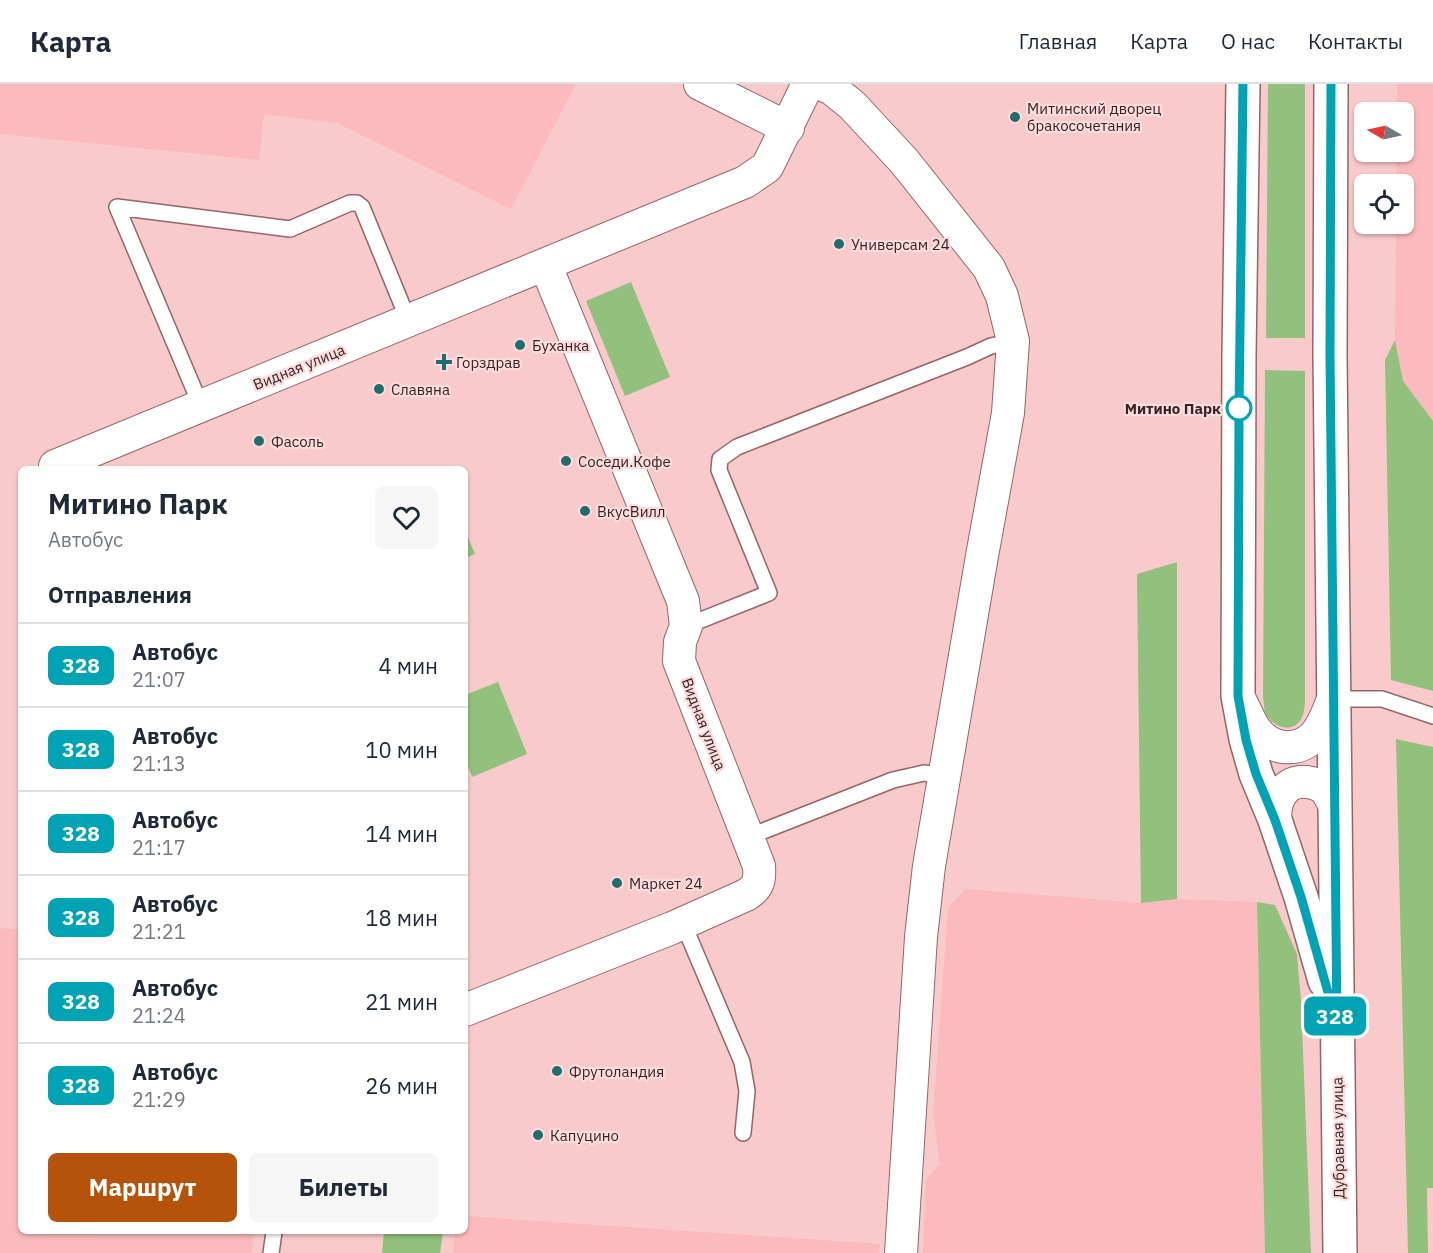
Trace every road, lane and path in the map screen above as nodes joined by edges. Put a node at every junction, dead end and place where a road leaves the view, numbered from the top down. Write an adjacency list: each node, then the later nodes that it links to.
1 (700, 84): 6 (street)
2 (808, 84): 6 (street, Видная улица)
3 (821, 84): 9 (street)
4 (1243, 84): 13 (main road, Дубравная улица)
5 (1331, 84): 14 (main road, Дубравная улица)
6 (788, 128): 7 (street, Видная улица)
7 (546, 266): 8 (street, Видная улица); 12 (street, Видная улица)
8 (409, 322): 10 (street, Видная улица); 10 (lane)
9 (1013, 341): 12 (lane); 16 (street)
10 (201, 406): 11 (street, Видная улица)
11 (55, 466)
12 (686, 626): 19 (street, Видная улица)
13 (1238, 696): 14 (street); 18 (main road, Дубравная улица)
14 (1333, 699): 15 (lane); 17 (main road, Дубравная улица)
15 (1433, 716)
16 (944, 776): 19 (lane); 26 (street)
17 (1335, 806): 18 (street); 22 (main road, Дубравная улица)
18 (1275, 820): 22 (main road, Дубравная улица)
19 (748, 837): 20 (street, Видная улица)
20 (683, 923): 21 (street, Видная улица); 23 (lane)
21 (468, 1009)
22 (1337, 1024): 27 (main road, Дубравная улица)
23 (743, 1133)
24 (273, 1234): 25 (lane)
25 (271, 1253)
26 (901, 1253)
27 (1340, 1253)

